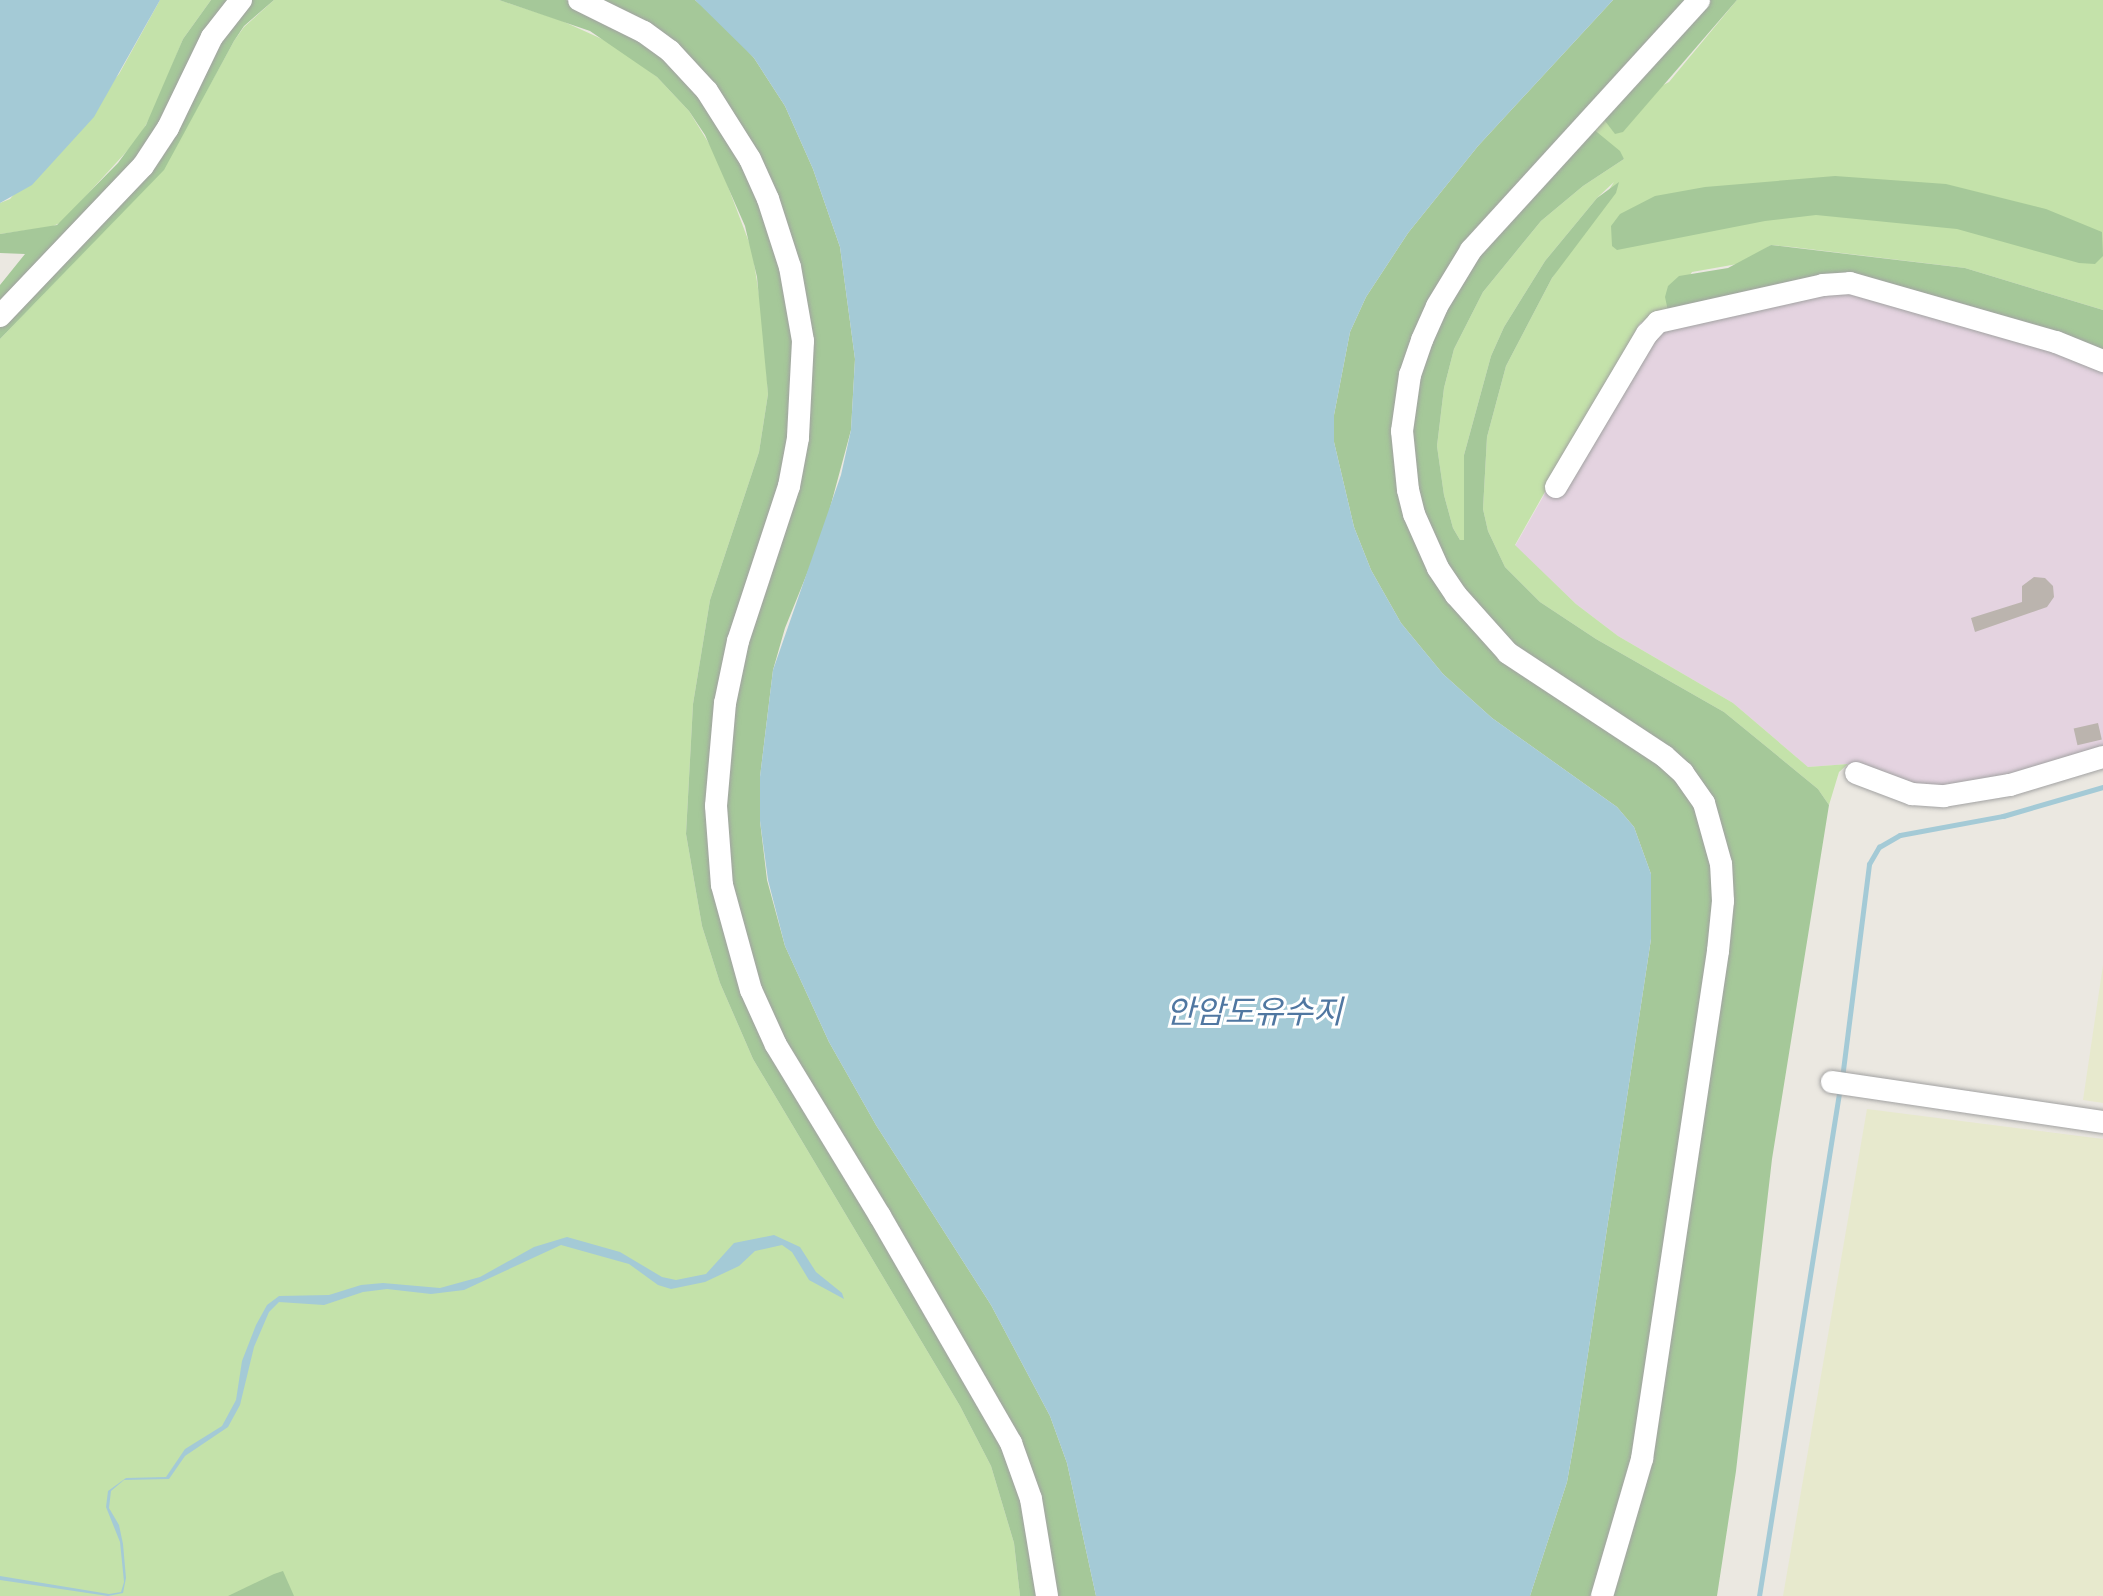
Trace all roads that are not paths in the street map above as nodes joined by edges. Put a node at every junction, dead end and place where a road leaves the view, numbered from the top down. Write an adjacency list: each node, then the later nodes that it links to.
1 (241, 0): 4 (lane)
2 (579, 0): 11 (lane)
3 (1699, 0): 12 (lane)
4 (0, 316)
5 (2103, 361): 6 (lane)
6 (1556, 487)
7 (2103, 757): 8 (lane)
8 (1856, 773)
9 (1843, 1084): 10 (lane)
10 (2103, 1122)
11 (1047, 1596)
12 (1602, 1596)

